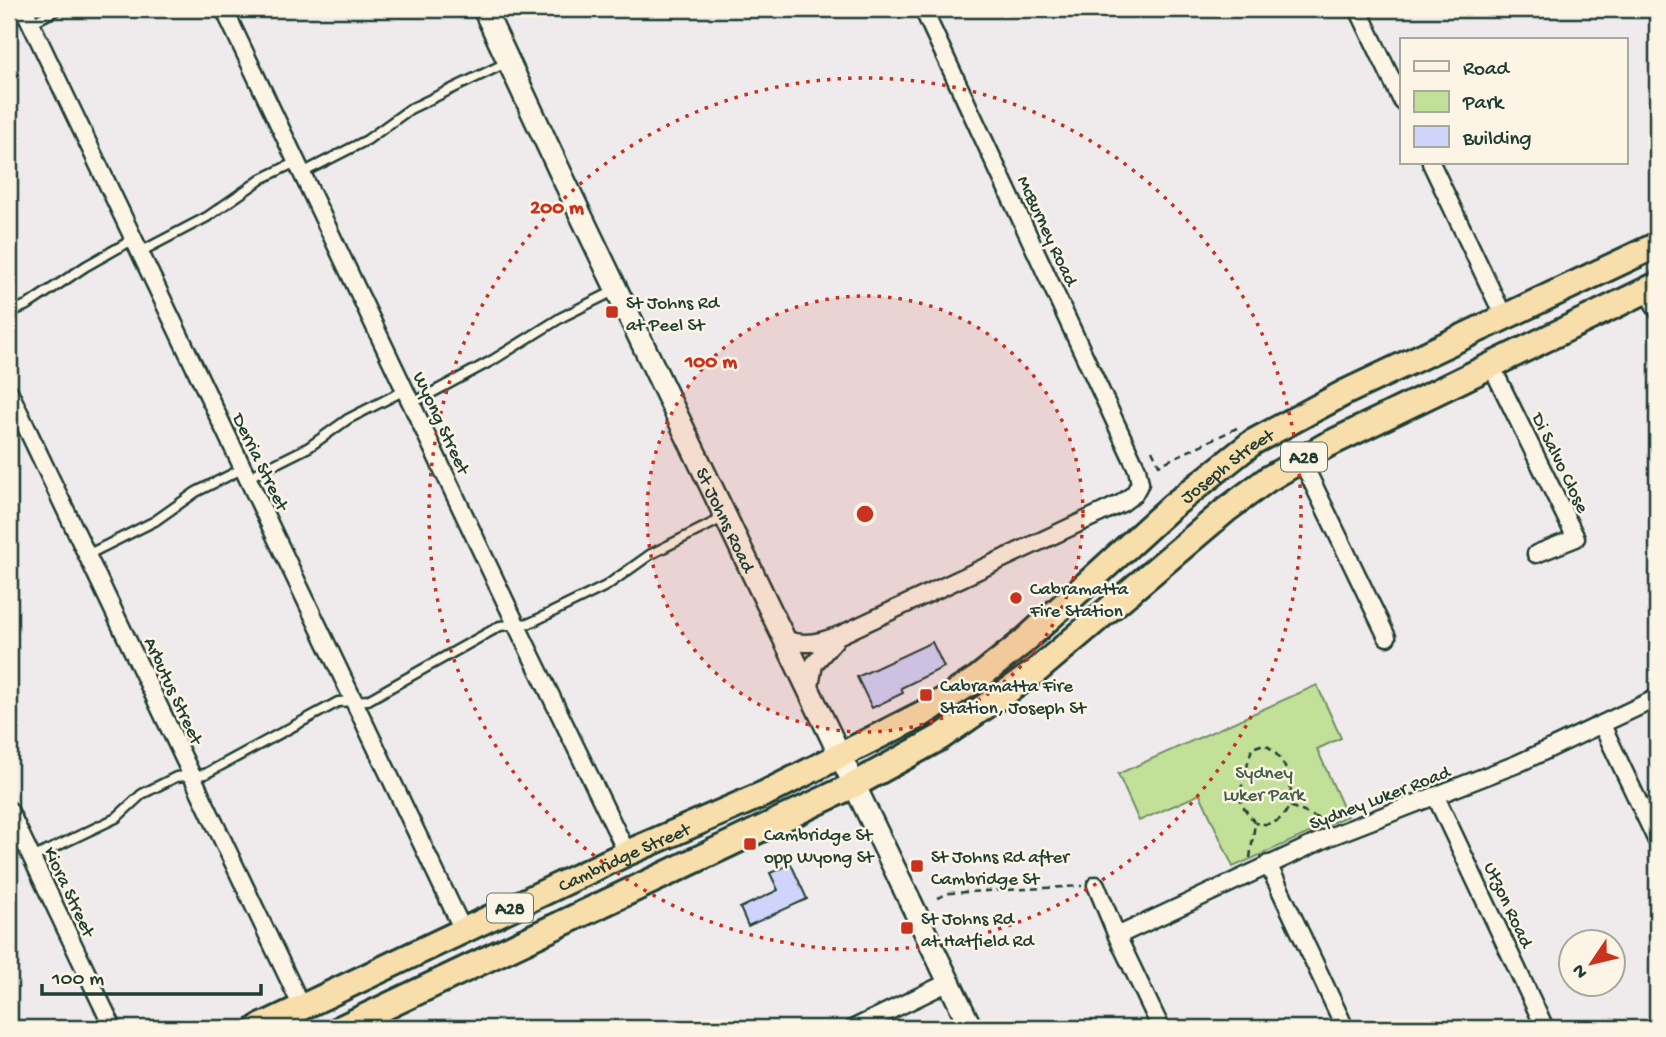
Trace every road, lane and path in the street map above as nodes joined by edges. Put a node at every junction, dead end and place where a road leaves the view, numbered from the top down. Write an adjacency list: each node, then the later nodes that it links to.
1 (59, 9): 6 (lane)
2 (224, 9): 11 (street, Wyong Street)
3 (484, 9): 8 (main road, St Johns Road)
4 (923, 9): 29 (street, McBurney Road)
5 (1358, 9): 9 (street)
6 (27, 14): 7 (lane); 12 (street, Derria Street)
7 (9, 20)
8 (509, 62): 11 (lane); 14 (main road, St Johns Road)
9 (1400, 97)
10 (1431, 164): 17 (street)
11 (299, 168): 12 (lane); 20 (street, Wyong Street)
12 (137, 245): 16 (lane); 24 (street, Derria Street)
13 (1657, 245): 17 (highway, Joseph Street / A28)
14 (616, 290): 20 (lane); 25 (main road, St Johns Road)
15 (1654, 295): 18 (highway, Joseph Street / A28)
16 (9, 313)
17 (1504, 317): 36 (highway, Joseph Street / A28)
18 (1492, 365): 22 (highway, Joseph Street / A28); 26 (street, Di Salvo Close)
19 (9, 391): 27 (street, Arbutus Street)
20 (408, 397): 24 (lane); 28 (street, Wyong Street)
21 (1152, 450): 23 (path)
22 (1301, 459): 30 (street); 38 (highway, Joseph Street / A28)
23 (1159, 465)
24 (244, 474): 27 (lane); 34 (street, Derria Street)
25 (727, 516): 28 (lane); 31 (main road, St Johns Road)
26 (1536, 554)
27 (87, 555): 37 (street, Arbutus Street)
28 (516, 624): 34 (lane); 45 (street, Wyong Street)
29 (842, 634): 31 (street); 32 (street)
30 (1387, 637)
31 (784, 639): 32 (main road, St Johns Road)
32 (809, 692): 36 (main road, St Johns Road)
33 (1657, 698): 35 (street, Sydney Luker Road)
34 (354, 700): 37 (lane); 51 (street, Derria Street)
35 (1602, 724): 39 (street, Sydney Luker Road); 44 (street)
36 (840, 756): 38 (main road, St Johns Road); 45 (highway, Cambridge Street / A28)
37 (193, 776): 46 (lane); 54 (street, Arbutus Street)
38 (854, 785): 53 (main road, St Johns Road); 57 (highway, Cambridge Street / A28)
39 (1436, 797): 43 (street, Sydney Luker Road); 62 (street, Utzon Road)
40 (1290, 806): 42 (path); 42 (path); 43 (path)
41 (9, 810): 46 (street, Kiora Street)
42 (1255, 823): 48 (path)
43 (1329, 837): 47 (street, Sydney Luker Road)
44 (1657, 841)
45 (627, 853): 51 (highway, Cambridge Street / A28)
46 (32, 858): 55 (street, Kiora Street)
47 (1268, 864): 48 (street, Sydney Luker Road); 61 (street)
48 (1252, 872): 52 (street, Sydney Luker Road)
49 (1096, 885): 50 (path); 52 (street)
50 (937, 898)
51 (463, 930): 54 (highway, Cambridge Street / A28)
52 (1117, 936): 60 (street)
53 (949, 982): 58 (street); 59 (main road, St Johns Road)
54 (302, 1007): 56 (highway, Cambridge Street / A28)
55 (113, 1028)
56 (258, 1028)
57 (341, 1028)
58 (854, 1028)
59 (971, 1028)
60 (1161, 1028)
61 (1345, 1028)
62 (1545, 1028)

